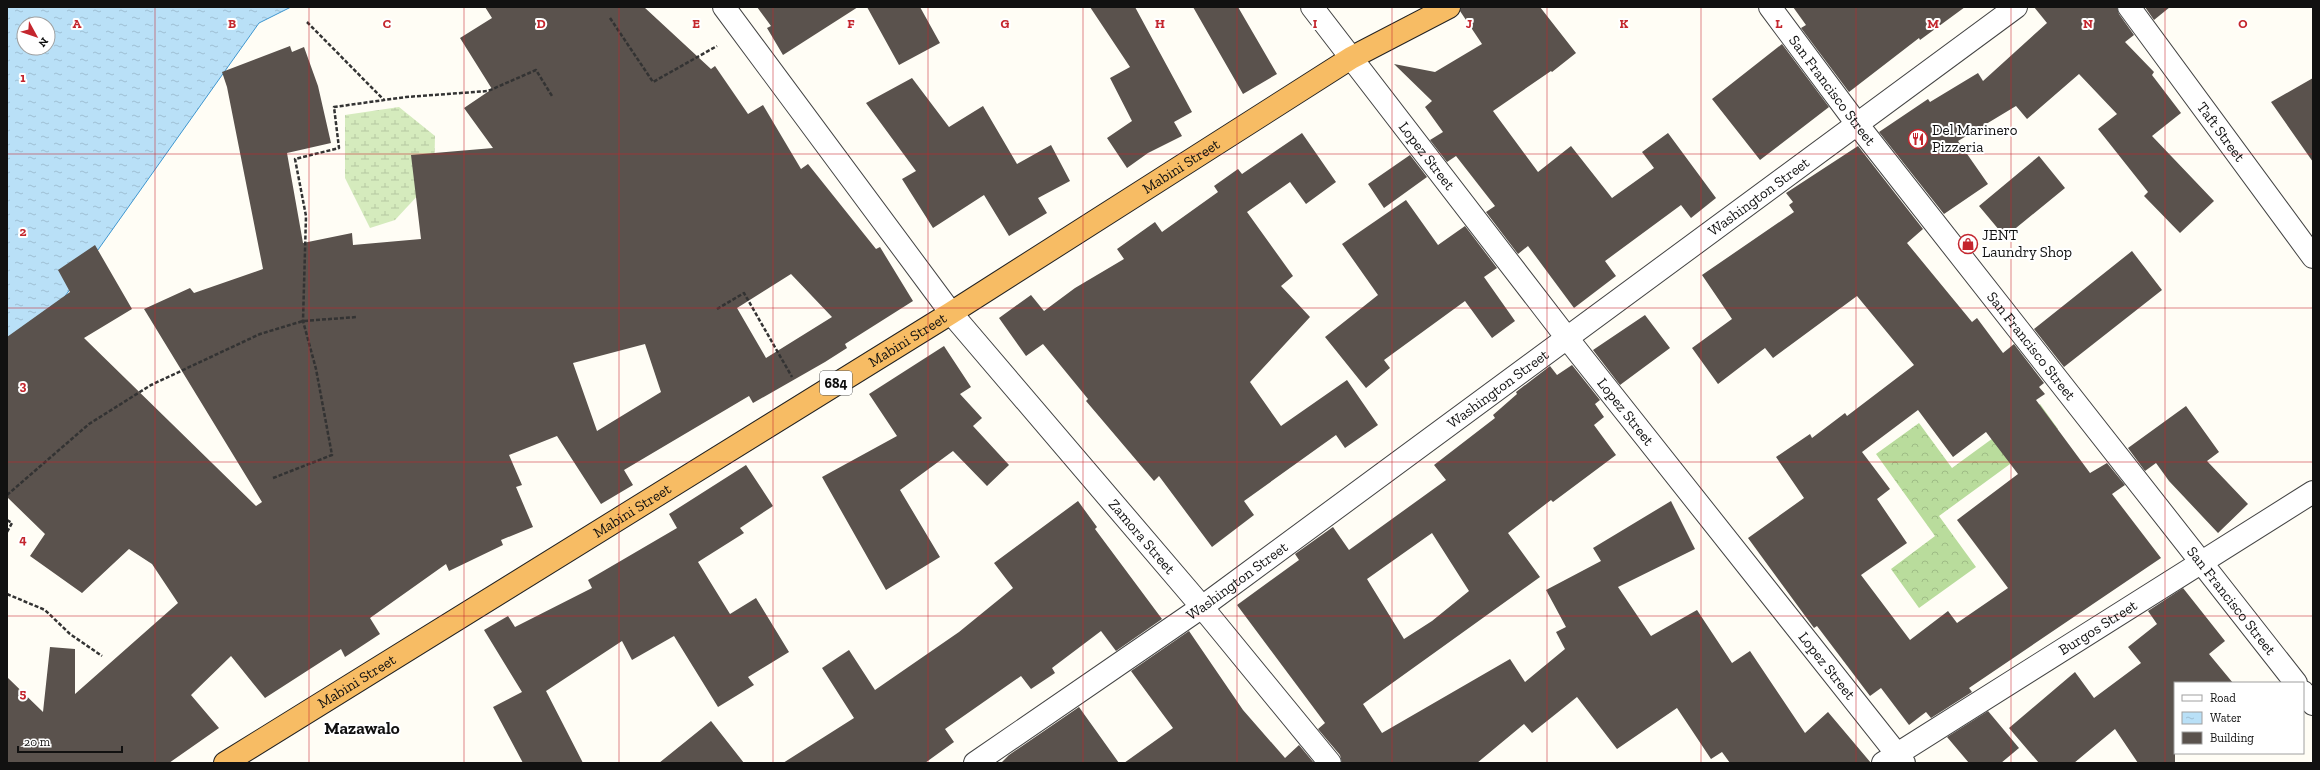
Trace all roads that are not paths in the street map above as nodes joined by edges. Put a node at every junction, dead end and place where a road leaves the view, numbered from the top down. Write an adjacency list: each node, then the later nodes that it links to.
1 (724, 7): 10 (street, Zamora Street)
2 (1312, 7): 7 (street, Lopez Street)
3 (1449, 7): 7 (highway, Mabini Street / 684)
4 (1770, 7): 8 (street, San Francisco Street)
5 (2016, 7): 8 (street, Washington Street)
6 (2129, 7): 9 (street, Taft Street)
7 (1351, 58): 10 (highway, Mabini Street / 684); 11 (street, Lopez Street)
8 (1857, 124): 11 (street, Washington Street); 13 (street, San Francisco Street)
9 (2313, 257)
10 (950, 313): 14 (street, Zamora Street); 19 (highway, Mabini Street / 684)
11 (1567, 338): 14 (street, Washington Street); 18 (street, Lopez Street)
12 (2313, 492): 13 (street, Burgos Street)
13 (2202, 561): 15 (street, San Francisco Street); 18 (street, Burgos Street)
14 (1202, 607): 20 (street, Washington Street); 21 (street, Zamora Street)
15 (2295, 682)
16 (2304, 693): 17 (street)
17 (2313, 704)
18 (1894, 760)
19 (225, 763)
20 (975, 763)
21 (1330, 763)

